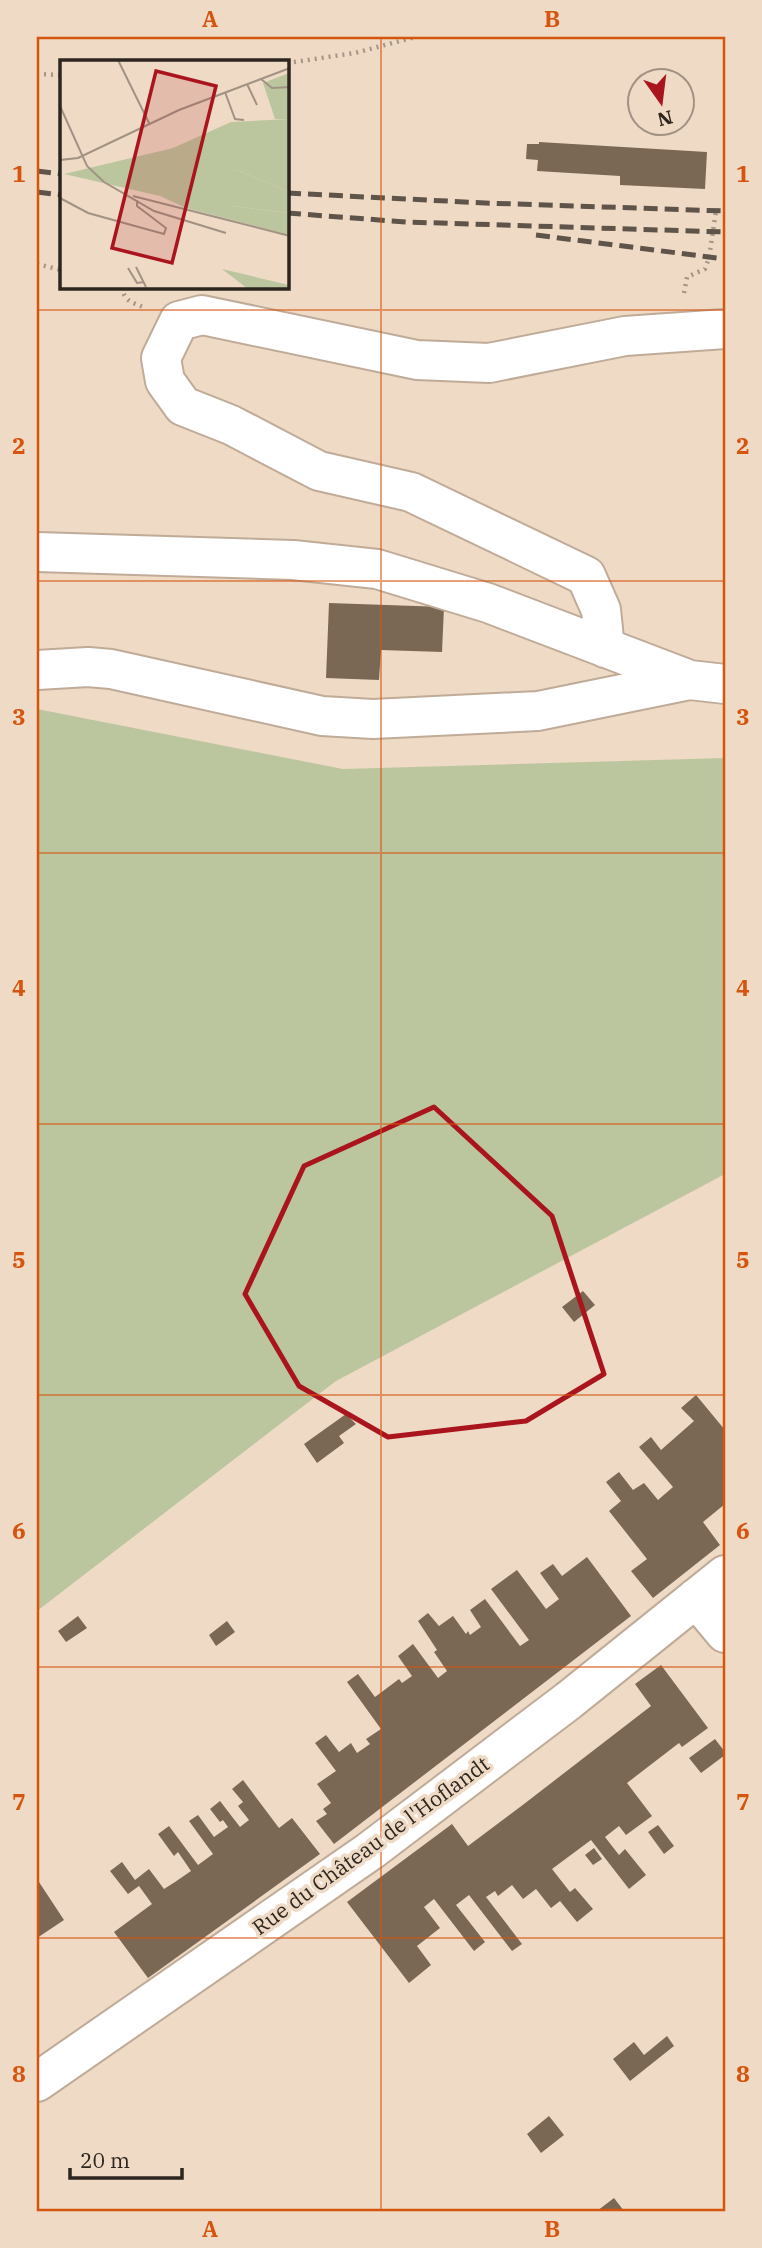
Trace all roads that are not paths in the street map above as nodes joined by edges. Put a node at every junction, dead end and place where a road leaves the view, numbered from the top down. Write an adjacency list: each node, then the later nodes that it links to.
1 (725, 329): 3 (street)
2 (37, 552): 3 (street)
3 (605, 648): 5 (street)
4 (37, 670): 5 (street)
5 (708, 682)
6 (725, 1575): 7 (street, Rue du Château de l'Hoflandt)
7 (696, 1598): 8 (street); 9 (street, Rue du Château de l'Hoflandt)
8 (725, 1633)
9 (37, 2082)

